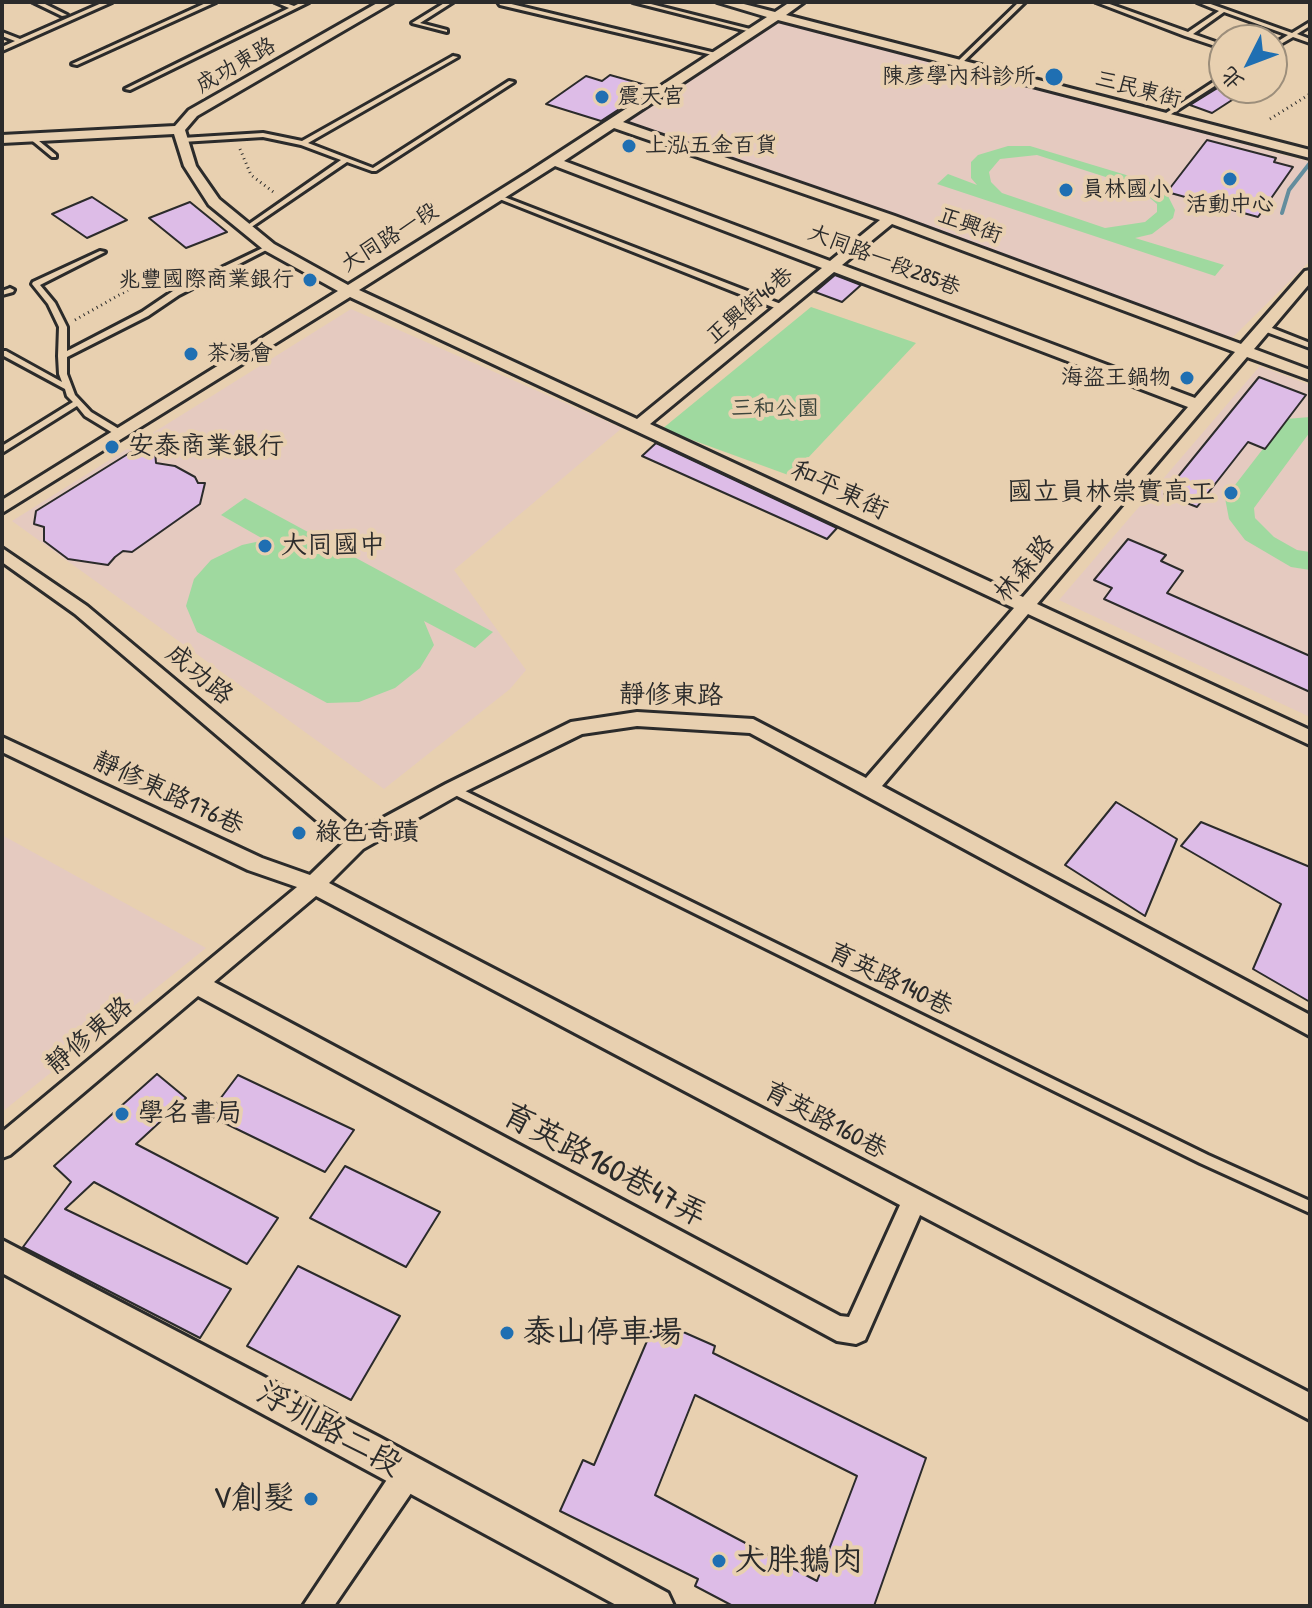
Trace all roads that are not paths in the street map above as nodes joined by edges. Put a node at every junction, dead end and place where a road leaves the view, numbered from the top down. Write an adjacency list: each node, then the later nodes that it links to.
1 (36, 2): 17 (lane)
2 (109, 2): 26 (lane)
3 (213, 2): 33 (lane)
4 (278, 2): 15 (lane)
5 (306, 2): 15 (lane)
6 (387, 2): 39 (street, 成功東路)
7 (450, 2): 20 (lane)
8 (636, 2): 21 (lane)
9 (723, 2): 18 (street, 三民東街)
10 (798, 2): 18 (street, 大同路一段)
11 (1021, 2): 32 (lane)
12 (1099, 2): 24 (lane)
13 (1200, 2): 16 (lane)
14 (500, 3): 30 (lane)
15 (294, 8): 36 (lane)
16 (1224, 10): 23 (lane); 24 (lane)
17 (64, 15)
18 (777, 16): 21 (street, 大同路一段); 32 (street, 三民東街)
19 (1310, 24): 23 (lane)
20 (445, 31)
21 (755, 31): 30 (street, 大同路一段)
22 (2, 34): 26 (lane)
23 (1292, 34): 25 (lane); 27 (lane)
24 (1187, 35): 28 (lane)
25 (1288, 37)
26 (20, 41): 29 (lane)
27 (1310, 41)
28 (1208, 42)
29 (2, 49)
30 (721, 55): 38 (street, 大同路一段)
31 (455, 57): 42 (lane)
32 (959, 63): 37 (street, 三民東街)
33 (75, 64)
34 (511, 82): 45 (lane)
35 (1208, 87): 37 (lane)
36 (128, 89)
37 (1163, 117): 43 (street, 三民東街)
38 (613, 123): 46 (street, 大同路一段); 48 (street, 正興街)
39 (180, 135): 40 (street); 42 (lane); 49 (street, 和平東街)
40 (31, 137): 41 (street); 44 (lane)
41 (2, 139)
42 (303, 143): 45 (lane)
43 (1310, 154)
44 (54, 156)
45 (345, 160): 49 (lane)
46 (553, 161): 47 (street, 大同路一段); 52 (street, 大同路一段285巷)
47 (499, 197): 54 (street, 大同路一段); 55 (lane)
48 (890, 219): 52 (street, 正興街46巷); 58 (street, 正興街)
49 (245, 229): 50 (street, 和平東街)
50 (269, 247): 54 (street, 和平東街); 60 (lane)
51 (102, 252): 60 (lane)
52 (833, 265): 55 (street, 正興街46巷); 64 (street, 大同路一段285巷)
53 (1310, 274): 56 (street, 林森路)
54 (347, 290): 65 (street, 和平東街); 66 (street, 大同路一段)
55 (783, 308): 65 (street, 正興街46巷)
56 (1264, 328): 57 (lane); 58 (street, 林森路)
57 (1310, 346)
58 (1244, 351): 61 (street, 正興街); 64 (street, 林森路)
59 (3, 353): 62 (lane)
60 (62, 356): 62 (lane)
61 (1310, 375)
62 (66, 387): 63 (lane)
63 (75, 404): 66 (lane); 67 (lane)
64 (1198, 405): 70 (street, 林森路)
65 (638, 426): 70 (street, 和平東街)
66 (121, 434): 68 (street, 大同路一段)
67 (2, 450)
68 (2, 508)
69 (2, 554): 75 (street, 成功路)
70 (1028, 606): 71 (street, 和平東街); 73 (street, 林森路)
71 (1310, 738)
72 (2, 744): 76 (street, 靜修東路176巷)
73 (870, 787): 74 (street, 靜修東路); 78 (street, 靜修東路)
74 (453, 789): 75 (street, 靜修東路); 81 (lane, 育英路140巷)
75 (356, 843): 76 (street, 靜修東路)
76 (314, 885): 77 (street, 靜修東路); 80 (street, 育英路160巷)
77 (197, 984): 79 (street, 靜修東路); 80 (street, 育英路160巷47弄)
78 (1310, 1026)
79 (2, 1147)
80 (915, 1200): 83 (street, 育英路160巷)
81 (1310, 1207)
82 (2, 1256): 84 (street, 浮圳路二段)
83 (1310, 1407)
84 (408, 1473): 85 (street); 86 (street, 浮圳路二段)
85 (317, 1606)
86 (655, 1606)

